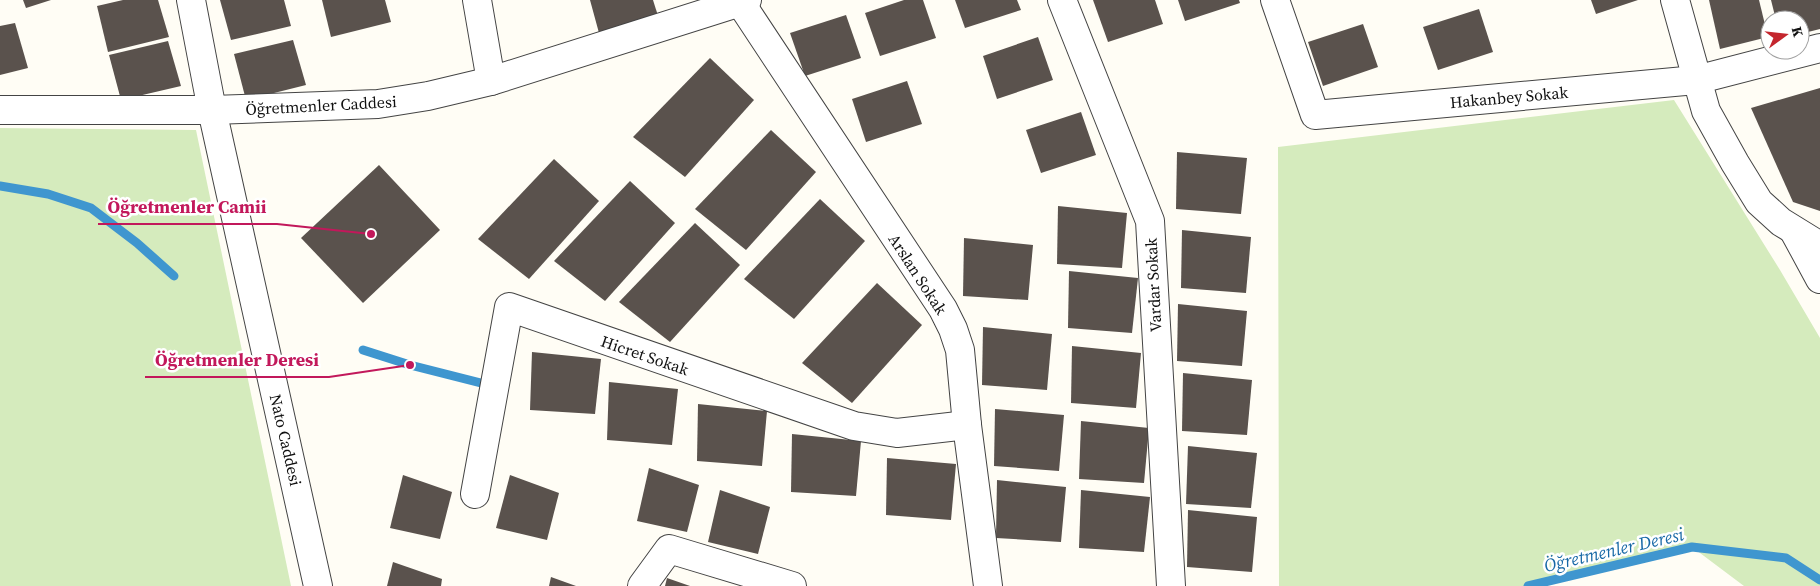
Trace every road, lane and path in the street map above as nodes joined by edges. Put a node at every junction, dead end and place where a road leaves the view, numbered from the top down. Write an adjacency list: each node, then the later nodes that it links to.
1 (192, 0): 11 (street, Nato Caddesi)
2 (476, 0): 9 (street)
3 (1062, 0): 21 (street, Vardar Sokak)
4 (1275, 0): 8 (street, Hakanbey Sokak)
5 (1675, 0): 8 (street)
6 (743, 1): 9 (street, Öğretmenler Caddesi); 15 (street, Arslan Sokak)
7 (1820, 48): 8 (street, Hakanbey Sokak)
8 (1696, 80): 12 (street)
9 (490, 82): 11 (street, Öğretmenler Caddesi)
10 (0, 110): 11 (street, Öğretmenler Caddesi)
11 (212, 110): 17 (street, Nato Caddesi)
12 (1794, 231): 13 (street); 14 (street)
13 (1820, 246)
14 (1820, 279)
15 (967, 425): 16 (street, Hicret Sokak); 20 (street, Arslan Sokak)
16 (475, 494)
17 (318, 586)
18 (642, 586): 19 (street)
19 (792, 586)
20 (988, 586)
21 (1171, 586)

